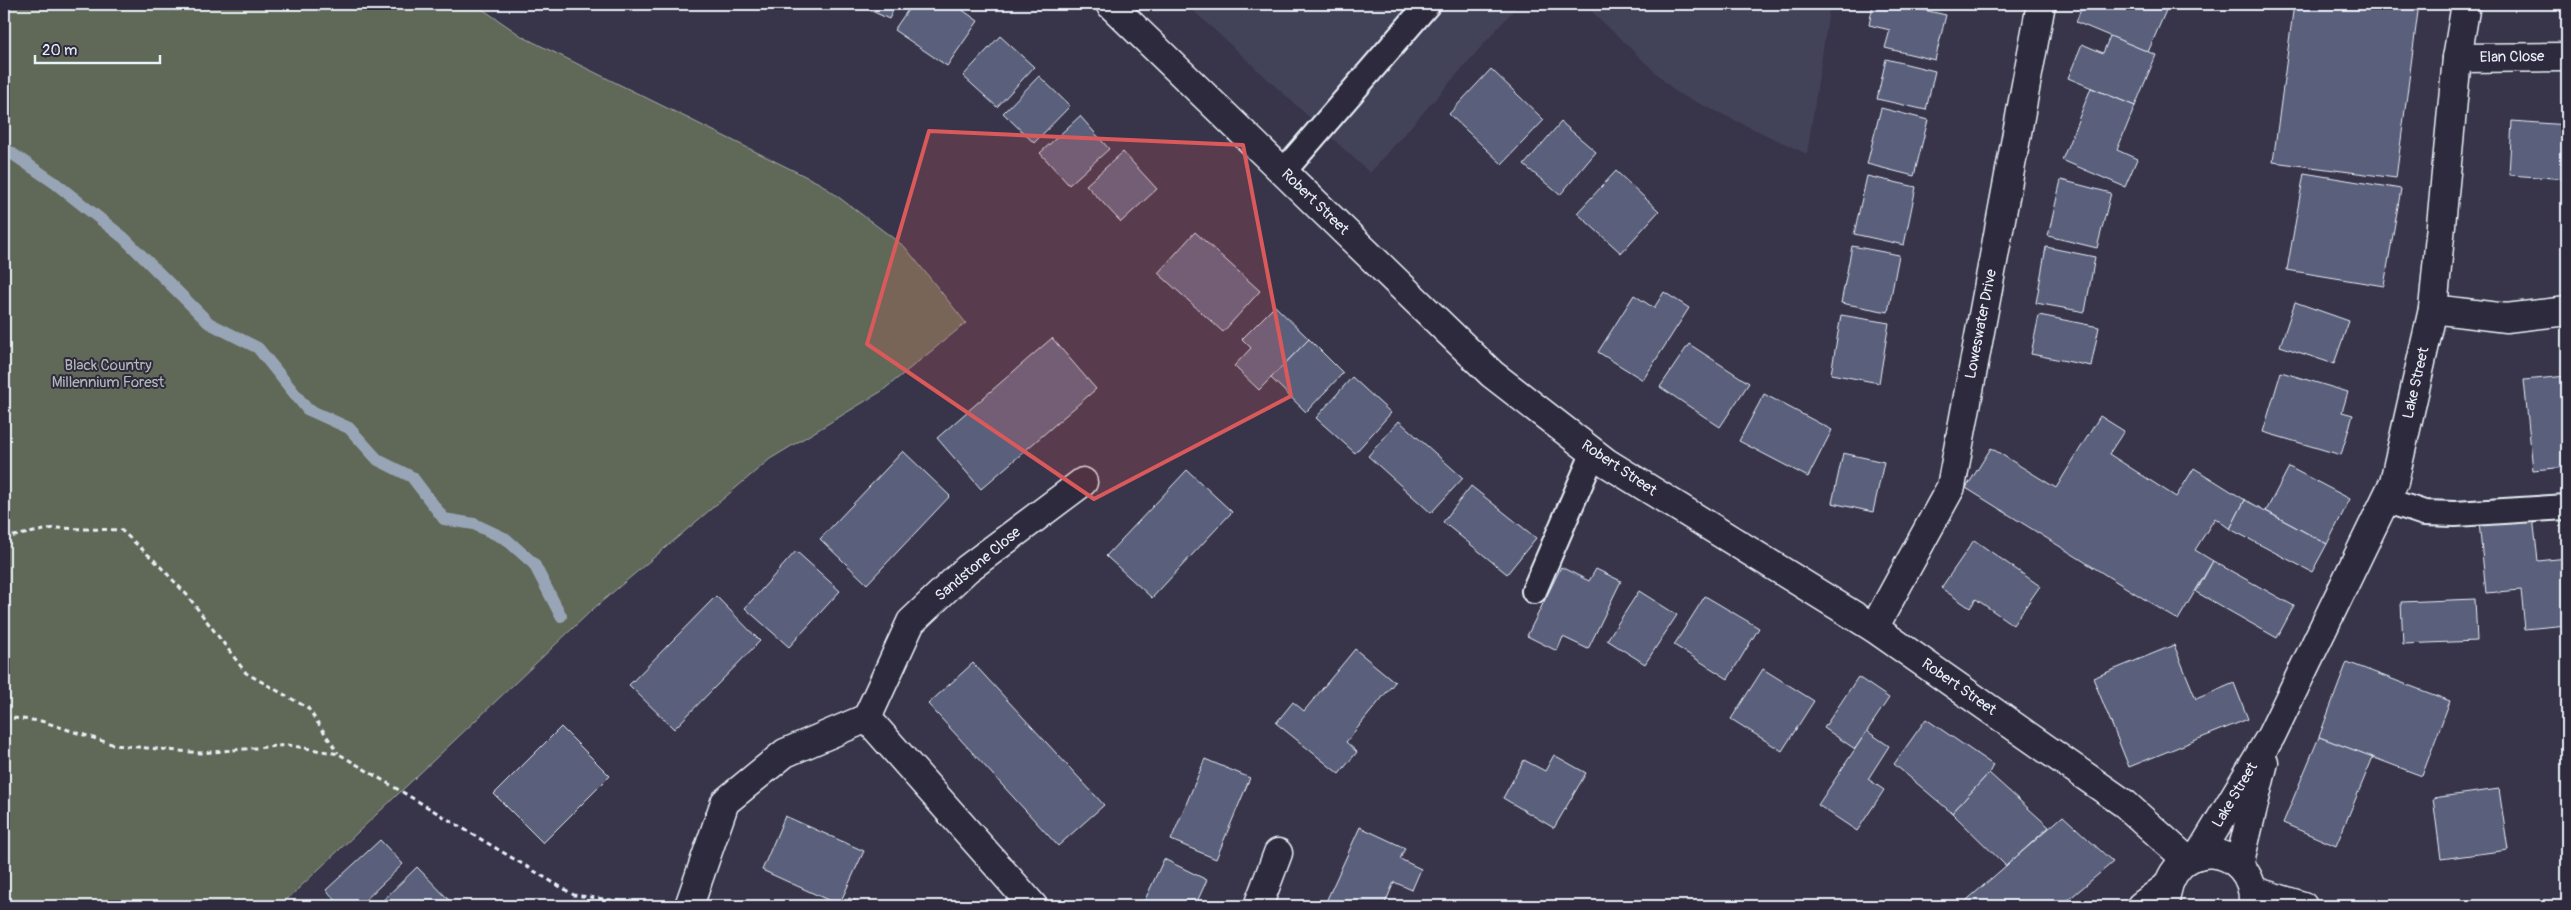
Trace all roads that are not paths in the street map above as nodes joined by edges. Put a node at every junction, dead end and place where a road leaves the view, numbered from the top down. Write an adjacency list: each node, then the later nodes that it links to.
1 (1110, 4): 7 (street, Robert Street)
2 (1428, 4): 7 (lane)
3 (2042, 4): 15 (street, Loweswater Drive)
4 (2466, 4): 6 (street, Lake Street)
5 (2567, 57): 6 (street, Elan Close)
6 (2457, 58): 8 (street, Lake Street)
7 (1283, 172): 10 (street, Robert Street)
8 (2433, 309): 9 (street); 12 (street, Lake Street)
9 (2567, 311)
10 (1594, 452): 14 (lane); 15 (street, Robert Street)
11 (1083, 482): 16 (street, Sandstone Close)
12 (2385, 500): 13 (lane); 17 (street, Lake Street)
13 (2567, 507)
14 (1534, 591)
15 (1874, 628): 19 (street, Robert Street)
16 (867, 718): 23 (street); 24 (street)
17 (2271, 736): 19 (street, Lake Street); 20 (street, Lake Street)
18 (1278, 853): 25 (street)
19 (2193, 857): 20 (street); 21 (street, Lake Street)
20 (2239, 865): 22 (street)
21 (2165, 897): 26 (street)
22 (2254, 898): 27 (street)
23 (689, 906)
24 (1033, 906)
25 (1258, 906)
26 (2141, 906)
27 (2303, 906)

